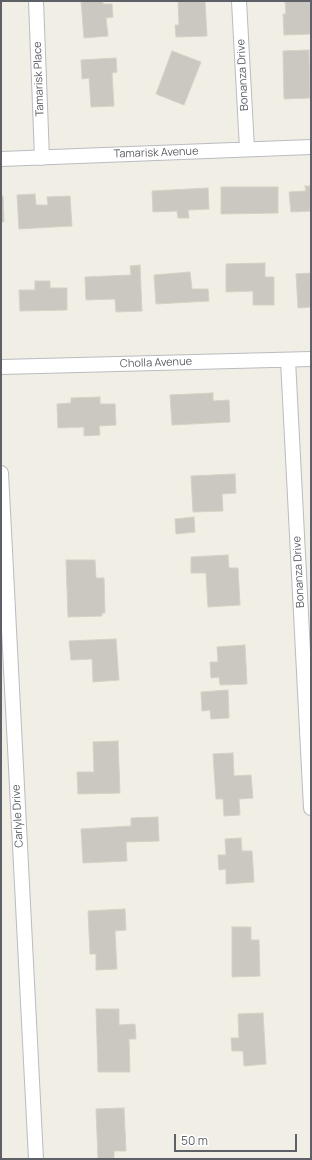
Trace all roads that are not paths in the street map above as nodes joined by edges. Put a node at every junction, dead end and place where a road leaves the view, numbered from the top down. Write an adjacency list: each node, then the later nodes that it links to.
1 (36, 1): 5 (street, Tamarisk Place)
2 (239, 1): 4 (street, Bonanza Drive)
3 (311, 147): 4 (street, Tamarisk Avenue)
4 (246, 149): 5 (street, Tamarisk Avenue)
5 (42, 158): 6 (street, Tamarisk Avenue)
6 (1, 159)
7 (311, 359): 8 (street, Cholla Avenue)
8 (288, 360): 9 (street, Cholla Avenue); 11 (street, Bonanza Drive)
9 (1, 367)
10 (1, 473): 12 (street, Carlyle Drive)
11 (311, 808)
12 (36, 1159)

